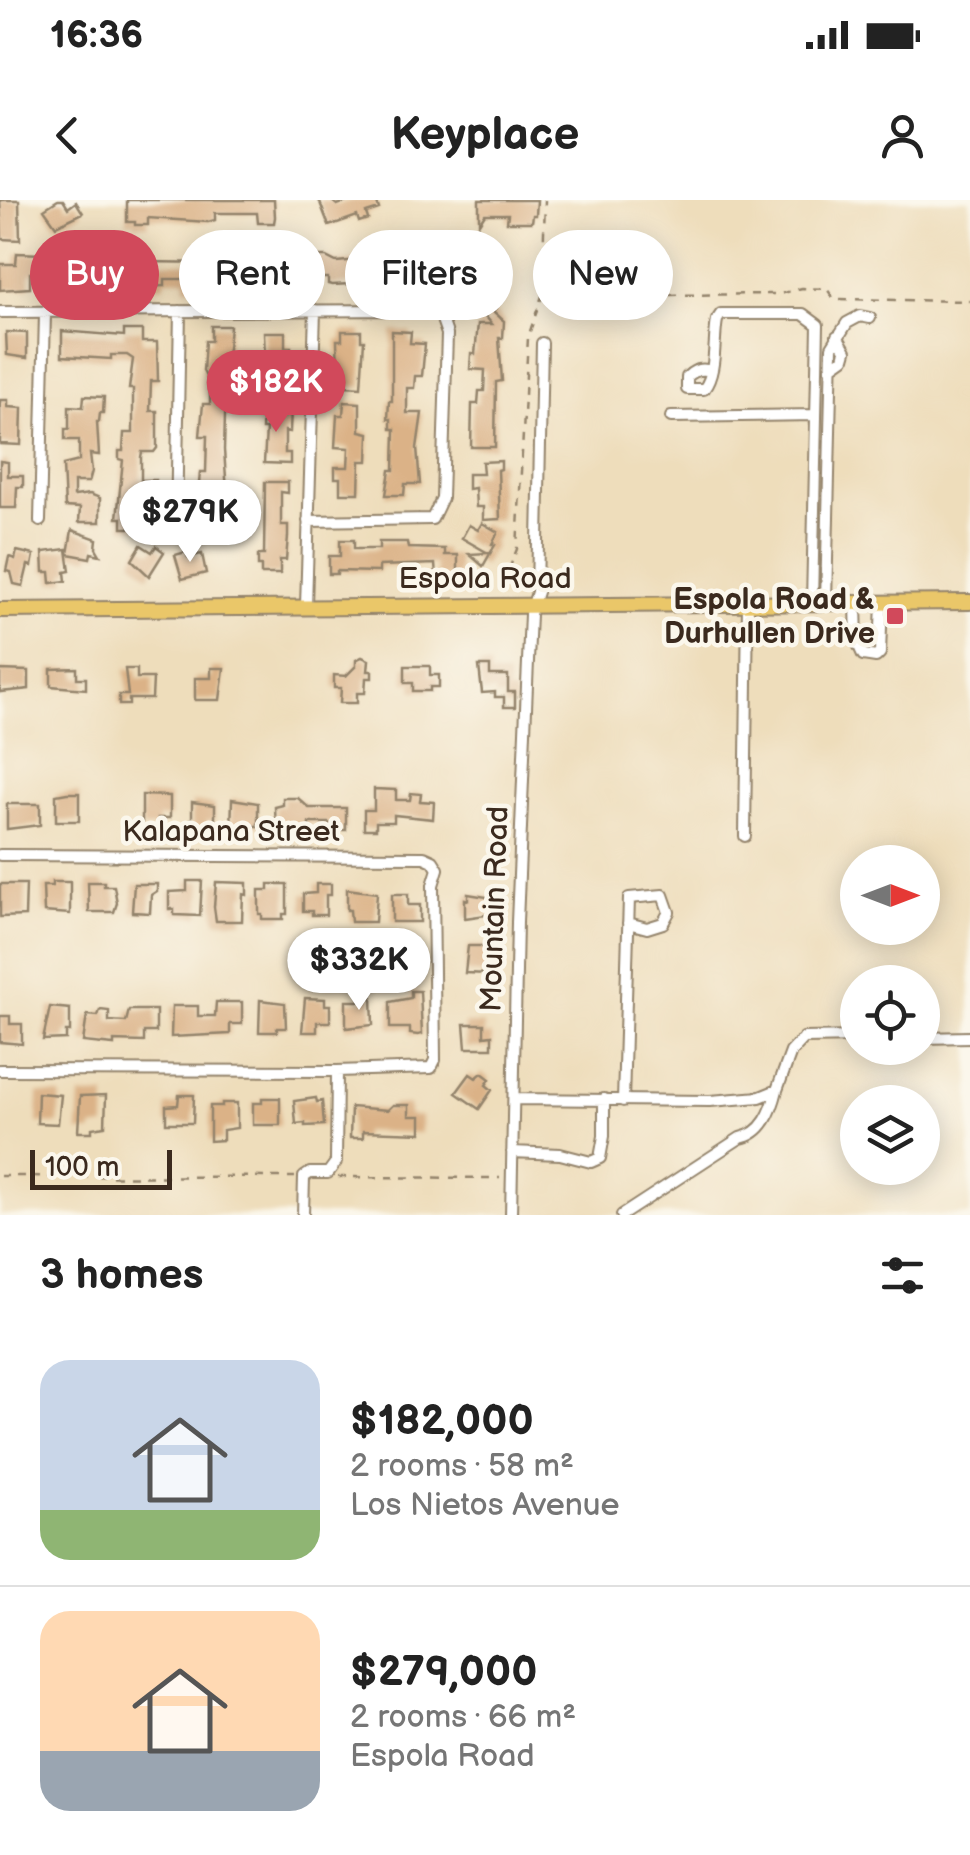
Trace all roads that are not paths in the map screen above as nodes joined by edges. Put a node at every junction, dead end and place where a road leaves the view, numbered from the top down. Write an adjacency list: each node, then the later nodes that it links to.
1 (325, 310): 13 (street)
2 (0, 312): 3 (street)
3 (30, 312)
4 (870, 318): 18 (street)
5 (44, 320): 12 (street)
6 (180, 320): 14 (street)
7 (315, 320): 13 (street)
8 (542, 342): 21 (street, Mountain Road)
9 (711, 370): 10 (street)
10 (816, 415): 11 (street); 18 (street)
11 (671, 417)
12 (40, 520)
13 (308, 520): 20 (street)
14 (176, 524)
15 (882, 602): 16 (main road, Espola Road); 19 (main road, Espola Road); 19 (street)
16 (970, 602)
17 (748, 603): 18 (main road, Espola Road); 21 (main road, Espola Road); 23 (street)
18 (819, 603): 19 (main road, Espola Road)
19 (856, 603)
20 (306, 606): 21 (main road, Espola Road); 22 (main road, Espola Road)
21 (531, 606): 32 (street, Mountain Road)
22 (0, 610)
23 (745, 836)
24 (0, 855): 30 (street, Kalapana Street)
25 (628, 923): 25 (street); 34 (street)
26 (840, 1037): 31 (street)
27 (940, 1038): 28 (street)
28 (970, 1038)
29 (0, 1070): 30 (street)
30 (337, 1072): 36 (street)
31 (776, 1090): 34 (street); 38 (street)
32 (514, 1099): 33 (street); 35 (street, Mountain Road)
33 (604, 1099): 34 (street); 35 (street)
34 (623, 1101)
35 (512, 1152): 37 (street, Mountain Road)
36 (303, 1215)
37 (512, 1215)
38 (622, 1215)

